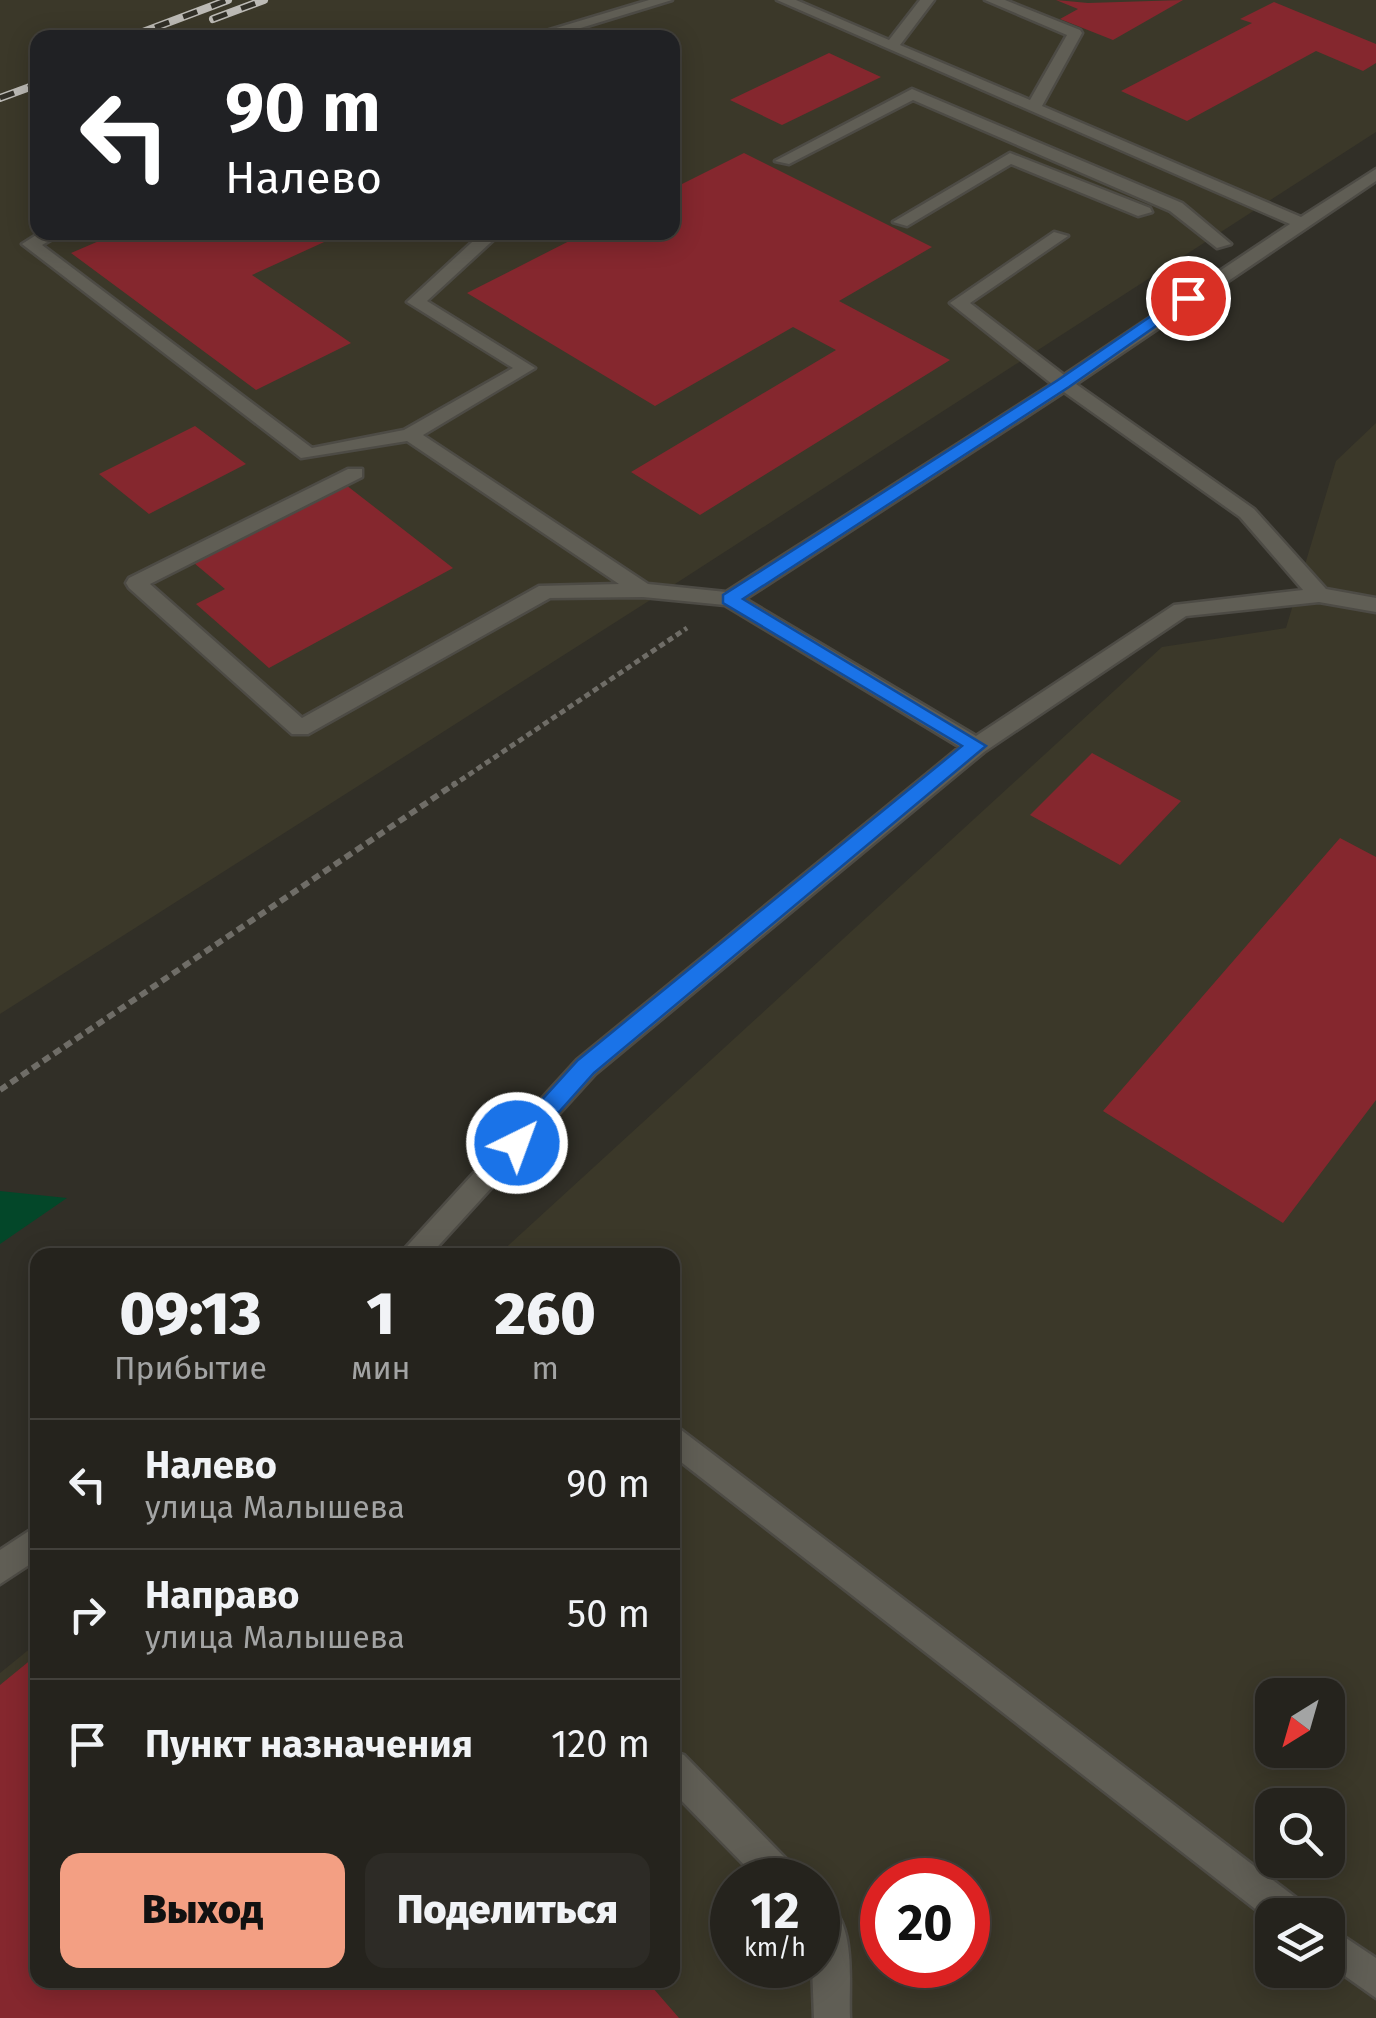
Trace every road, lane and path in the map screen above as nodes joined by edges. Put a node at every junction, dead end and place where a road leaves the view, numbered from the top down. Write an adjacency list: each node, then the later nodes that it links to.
1 (665, 0): 5 (lane)
2 (784, 0): 6 (lane)
3 (927, 0): 6 (lane)
4 (992, 0): 7 (lane)
5 (558, 30)
6 (891, 47): 7 (lane)
7 (1033, 108): 11 (lane)
8 (783, 161): 15 (lane)
9 (1376, 174): 11 (lane)
10 (901, 222): 15 (lane)
11 (1301, 222): 16 (lane)
12 (1060, 236): 17 (lane)
13 (39, 240): 18 (lane)
14 (485, 240): 18 (lane)
15 (1223, 244): 16 (lane)
16 (1250, 255): 17 (lane)
17 (1064, 384): 21 (lane); 22 (lane)
18 (410, 434): 20 (lane)
19 (355, 472): 20 (lane)
20 (643, 590): 22 (lane)
21 (1320, 596): 23 (lane); 24 (lane)
22 (730, 599): 24 (lane); 25 (path)
23 (1376, 606)
24 (976, 746): 26 (lane)
25 (0, 1090)
26 (428, 1248)
27 (680, 1443): 32 (lane)
28 (30, 1546): 29 (lane)
29 (0, 1569)
30 (680, 1775): 31 (lane)
31 (761, 1858)
32 (1269, 1898)
33 (1345, 1956): 34 (lane)
34 (1376, 1980)
35 (831, 1988): 36 (lane)
36 (832, 2018)

